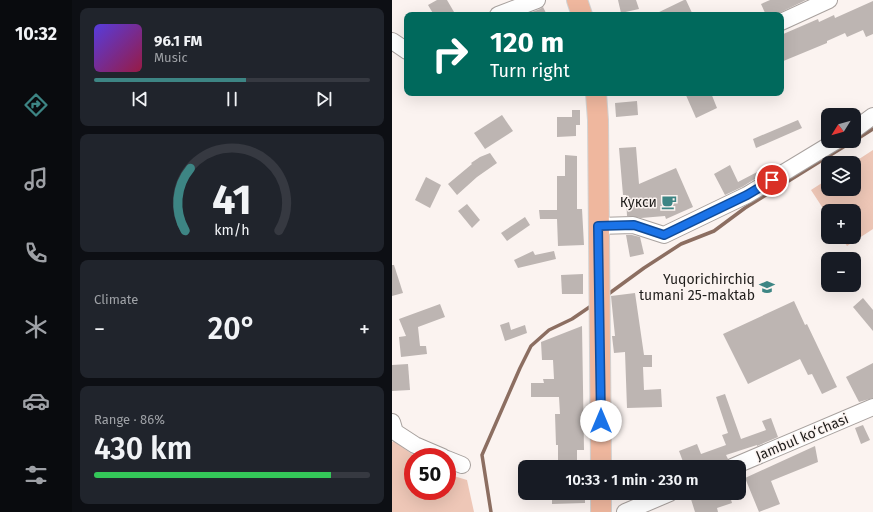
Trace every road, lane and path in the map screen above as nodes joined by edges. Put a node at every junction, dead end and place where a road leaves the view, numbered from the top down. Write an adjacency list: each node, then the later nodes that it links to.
1 (537, 0): 3 (street)
2 (829, 0): 4 (street)
3 (506, 12)
4 (784, 21)
5 (392, 41): 6 (street)
6 (404, 49)
7 (598, 96): 11 (main road)
8 (873, 116): 9 (street)
9 (861, 125)
10 (824, 148): 11 (street)
11 (598, 226): 15 (main road)
12 (873, 408): 16 (street, Jambul ko‘chasi)
13 (392, 422): 14 (street)
14 (424, 448)
15 (601, 460)
16 (746, 461)
17 (456, 463): 18 (street)
18 (462, 465)
19 (601, 500): 21 (main road)
20 (653, 500): 22 (street)
21 (601, 512)
22 (625, 512)

